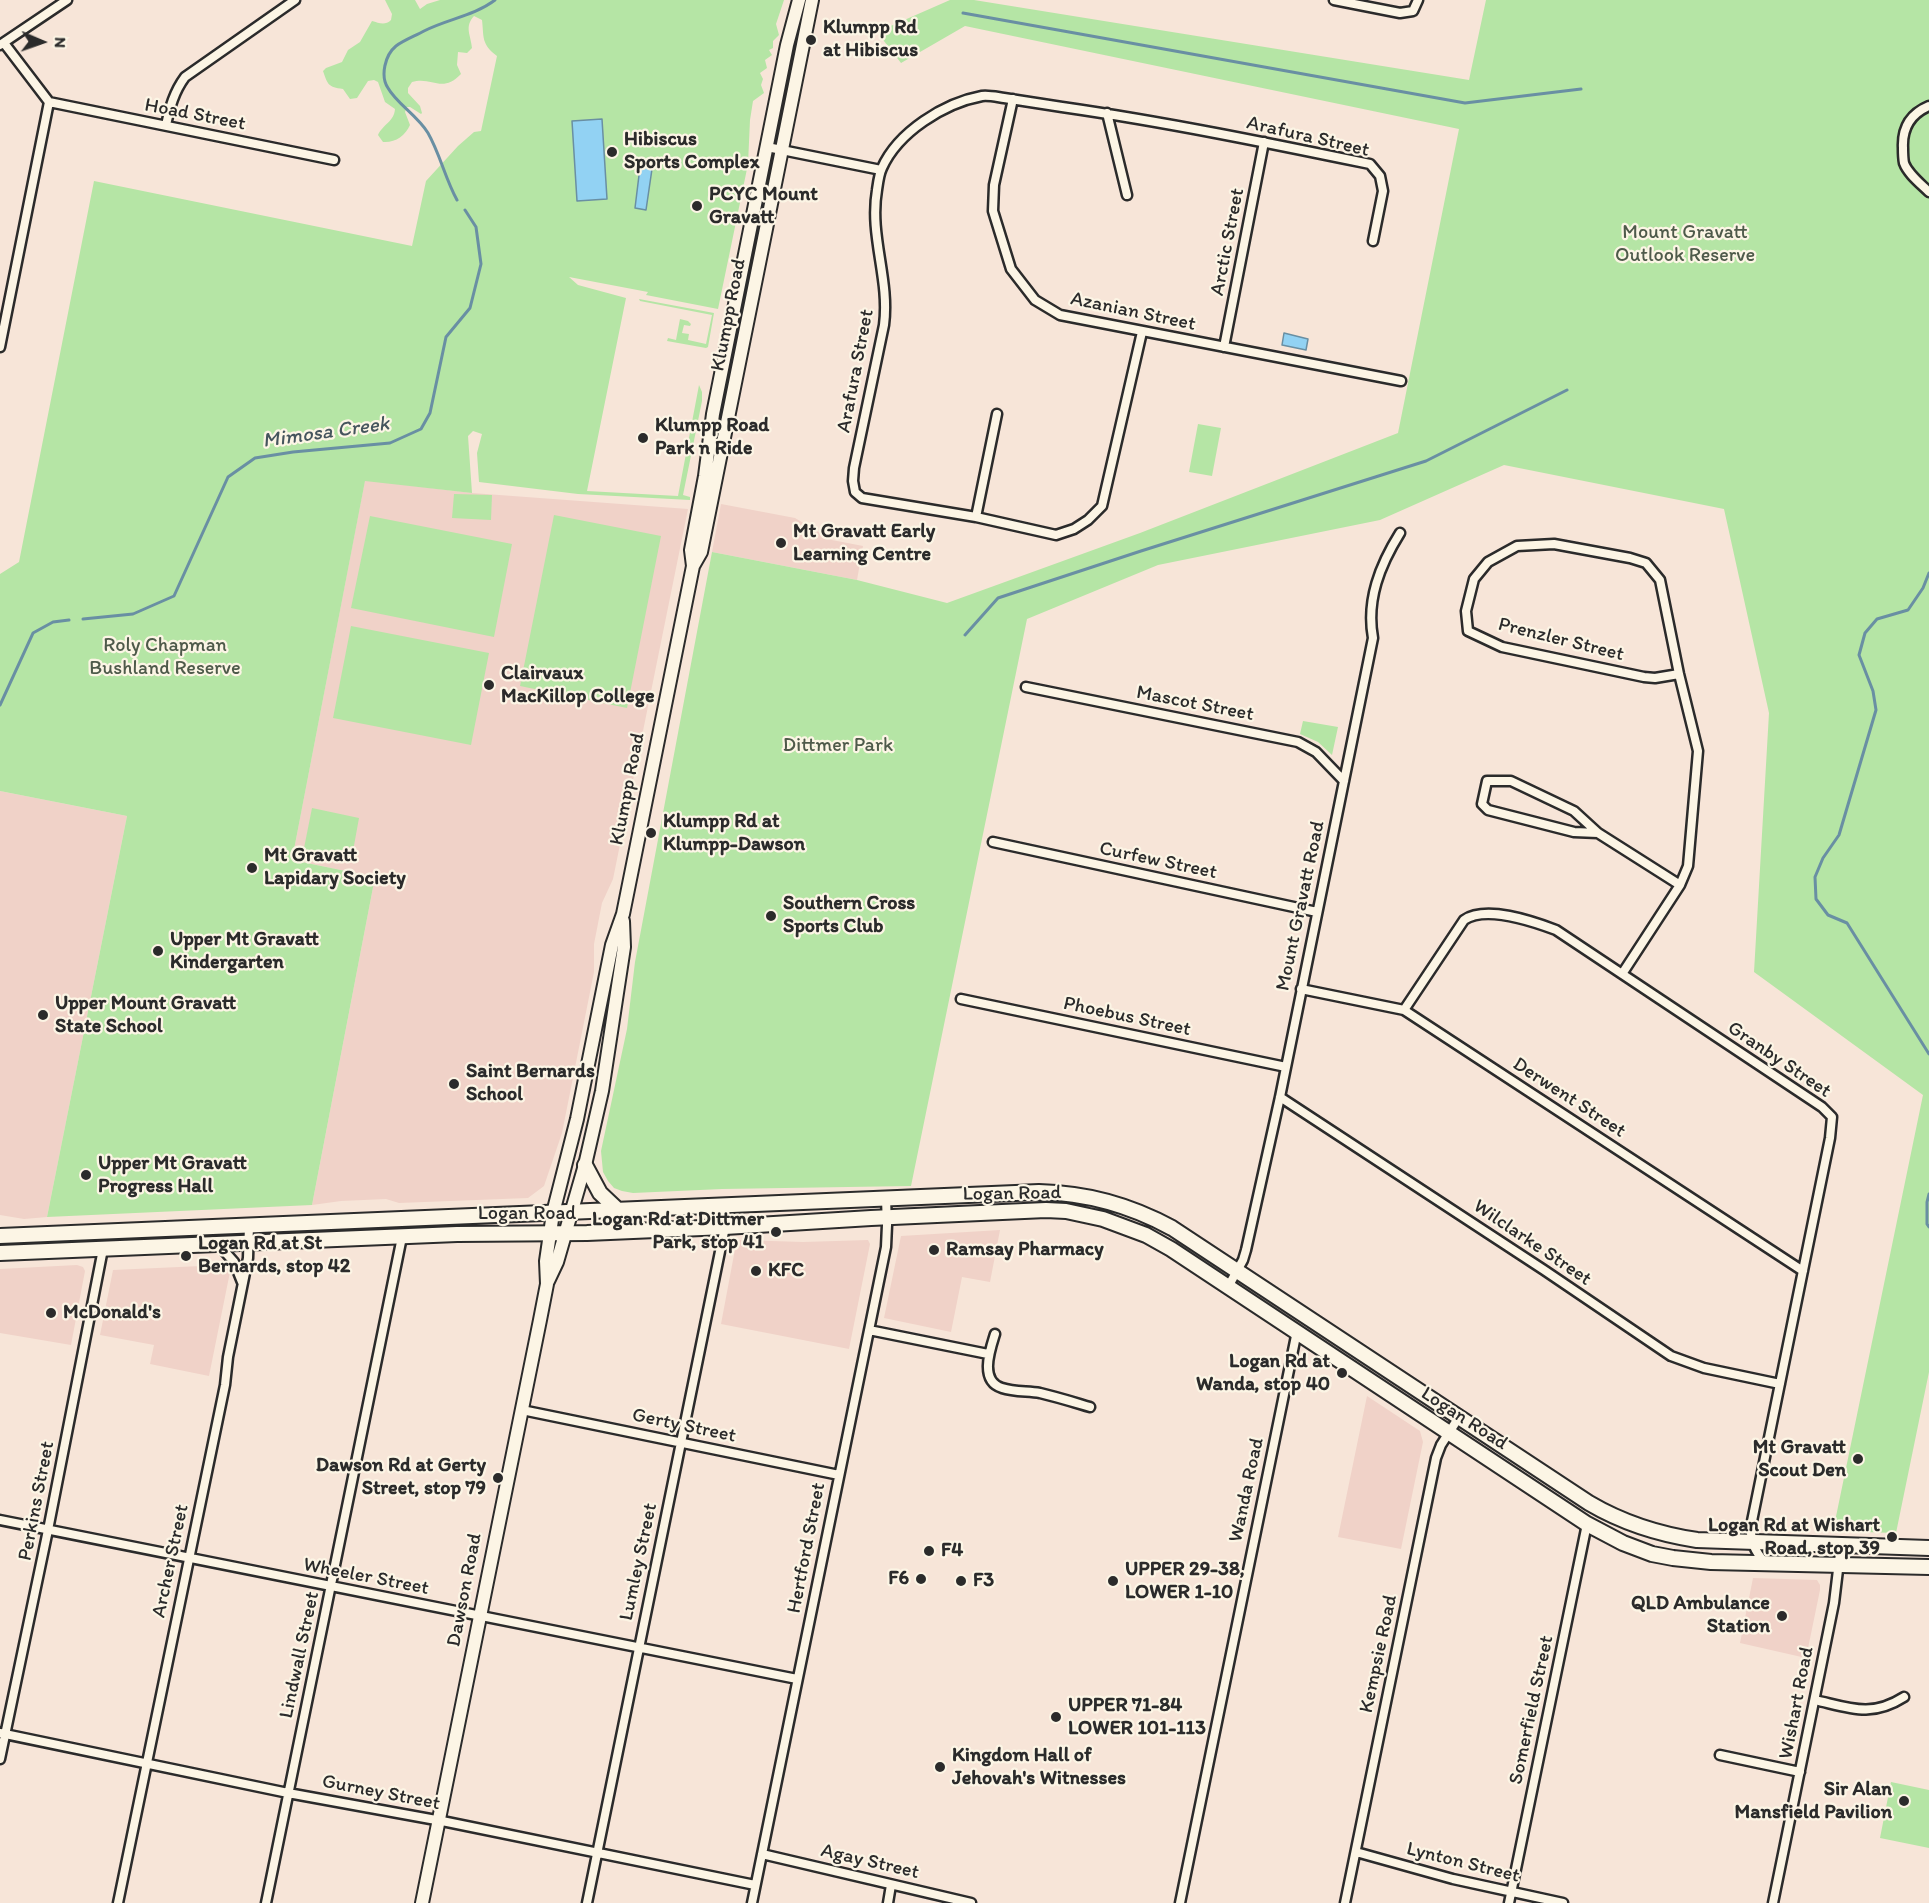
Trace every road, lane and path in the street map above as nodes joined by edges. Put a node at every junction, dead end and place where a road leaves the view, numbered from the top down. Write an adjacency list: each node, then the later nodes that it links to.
1 (67, 0): 7 (street)
2 (295, 0): 12 (street)
3 (799, 0): 14 (main road, Klumpp Road)
4 (812, 0): 15 (main road, Klumpp Road)
5 (1334, 0): 6 (street)
6 (1418, 0)
7 (2, 44): 9 (street)
8 (1013, 99): 11 (street, Arafura Street); 17 (street, Arafura Street); 21 (street, Azanian Street)
9 (49, 102): 12 (street, Hoad Street); 22 (street)
10 (1929, 106): 18 (street)
11 (1107, 113): 13 (street, Arafura Street); 19 (street)
12 (166, 125): 16 (street, Hoad Street)
13 (1264, 142): 20 (street, Arafura Street); 23 (street, Arctic Street)
14 (767, 147): 15 (street); 28 (main road, Klumpp Road)
15 (782, 150): 17 (street); 28 (main road, Klumpp Road)
16 (334, 160)
17 (880, 170): 26 (street, Arafura Street)
18 (1929, 192)
19 (1127, 195)
20 (1373, 241)
21 (1142, 332): 23 (street, Azanian Street); 26 (street, Arafura Street)
22 (0, 347)
23 (1224, 347): 24 (street, Azanian Street)
24 (1401, 381)
25 (997, 414): 26 (street)
26 (976, 517)
27 (1400, 533): 31 (street, Mount Gravatt Road)
28 (693, 566): 36 (main road, Klumpp Road)
29 (1679, 674): 29 (street, Prenzler Street); 34 (street, Prenzler Street)
30 (1026, 687): 31 (street, Mascot Street)
31 (1344, 781): 35 (street, Mount Gravatt Road)
32 (1598, 833): 32 (street); 34 (street)
33 (993, 842): 35 (street, Curfew Street)
34 (1680, 885): 37 (street, Prenzler Street)
35 (1317, 912): 38 (street, Mount Gravatt Road)
36 (623, 914): 43 (main road, Klumpp Road); 47 (main road, Klumpp Road)
37 (1622, 974): 40 (street, Granby Street); 60 (street, Granby Street)
38 (1302, 989): 40 (street, Derwent Street); 41 (street, Mount Gravatt Road)
39 (961, 999): 41 (street, Phoebus Street)
40 (1404, 1010): 60 (street, Derwent Street)
41 (1286, 1067): 42 (street, Mount Gravatt Road)
42 (1280, 1097): 59 (street, Mount Gravatt Road); 68 (street, Wilclarke Street)
43 (585, 1165): 45 (main road); 46 (main road, Klumpp Road)
44 (886, 1199): 45 (main road, Logan Road); 48 (street, Hertford Street); 59 (main road, Logan Road)
45 (618, 1210): 46 (main road, Logan Road)
46 (570, 1212): 47 (main road, Logan Road); 52 (main road, Dawson Road)
47 (553, 1213): 49 (main road, Logan Road); 51 (main road, Klumpp Road)
48 (887, 1217): 50 (main road, Logan Road); 63 (main road, Logan Road); 64 (street, Hertford Street)
49 (249, 1225): 53 (main road, Logan Road); 55 (street, Archer Street)
50 (725, 1227): 52 (main road, Logan Road); 73 (street, Lumley Street)
51 (550, 1233): 52 (main road, Logan Road); 54 (main road, Logan Road); 61 (main road, Dawson Road)
52 (564, 1233): 61 (main road, Dawson Road)
53 (0, 1236)
54 (402, 1237): 55 (main road, Logan Road); 85 (street, Lindwall Street)
55 (249, 1243): 56 (main road, Logan Road); 62 (street, Archer Street)
56 (218, 1244): 57 (main road, Logan Road); 62 (street)
57 (103, 1249): 58 (main road, Logan Road); 77 (street, Perkins Street)
58 (0, 1253)
59 (1237, 1270): 63 (street, Mount Gravatt Road); 71 (main road, Logan Road)
60 (1803, 1271): 68 (street, Granby Street)
61 (547, 1284): 70 (main road, Dawson Road)
62 (243, 1286): 81 (street, Archer Street)
63 (1228, 1287): 65 (main road, Logan Road)
64 (869, 1330): 67 (street); 74 (street, Hertford Street)
65 (1297, 1331): 72 (main road, Logan Road); 111 (street, Wanda Road)
66 (995, 1334): 67 (street)
67 (988, 1354): 69 (street)
68 (1780, 1384): 78 (street, Granby Street)
69 (1090, 1407)
70 (522, 1410): 73 (street, Gerty Street); 86 (main road, Dawson Road)
71 (1459, 1417): 72 (street, Kempsie Road); 78 (main road, Logan Road)
72 (1449, 1432): 76 (main road, Logan Road); 98 (street, Kempsie Road)
73 (681, 1442): 74 (street, Gerty Street); 87 (street, Lumley Street)
74 (839, 1475): 88 (street, Hertford Street)
75 (0, 1520): 77 (street, Wheeler Street)
76 (1587, 1524): 82 (main road, Logan Road); 103 (street, Somerfield Street)
77 (48, 1530): 81 (street, Wheeler Street); 91 (street, Perkins Street)
78 (1752, 1541): 79 (main road, Logan Road); 82 (street)
79 (1841, 1545): 80 (main road, Logan Road); 83 (street, Wishart Road)
80 (1929, 1548)
81 (188, 1558): 85 (street, Wheeler Street); 94 (street, Archer Street)
82 (1765, 1563): 83 (main road, Logan Road)
83 (1839, 1564): 84 (main road, Logan Road); 90 (street, Wishart Road)
84 (1929, 1567)
85 (331, 1587): 86 (street, Wheeler Street); 96 (street, Lindwall Street)
86 (480, 1616): 87 (street, Wheeler Street); 97 (main road, Dawson Road)
87 (639, 1647): 88 (street, Wheeler Street); 99 (street, Lumley Street)
88 (797, 1679): 100 (street, Hertford Street)
89 (1904, 1697): 90 (street)
90 (1815, 1700): 95 (street, Wishart Road)
91 (2, 1734): 93 (street, Perkins Street); 94 (street, Gurney Street)
92 (1720, 1755): 95 (street)
93 (0, 1759)
94 (147, 1763): 96 (street, Gurney Street); 104 (street, Archer Street)
95 (1800, 1772): 115 (street, Wishart Road)
96 (288, 1793): 97 (street, Gurney Street); 105 (street, Lindwall Street)
97 (438, 1821): 99 (street, Gurney Street); 106 (main road, Dawson Road)
98 (1356, 1852): 103 (street, Lynton Street); 112 (street, Kempsie Road)
99 (597, 1853): 101 (street, Gurney Street); 107 (street, Lumley Street)
100 (762, 1854): 101 (street, Hertford Street); 102 (street, Agay Street)
101 (755, 1885): 108 (street, Hertford Street)
102 (891, 1885): 109 (street); 110 (street, Agay Street)
103 (1511, 1892): 113 (street, Somerfield Street); 114 (street, Lynton Street)
104 (118, 1903)
105 (266, 1903)
106 (422, 1903)
107 (586, 1903)
108 (752, 1903)
109 (888, 1903)
110 (971, 1903)
111 (1180, 1903)
112 (1346, 1903)
113 (1509, 1903)
114 (1563, 1903)
115 (1773, 1903)

